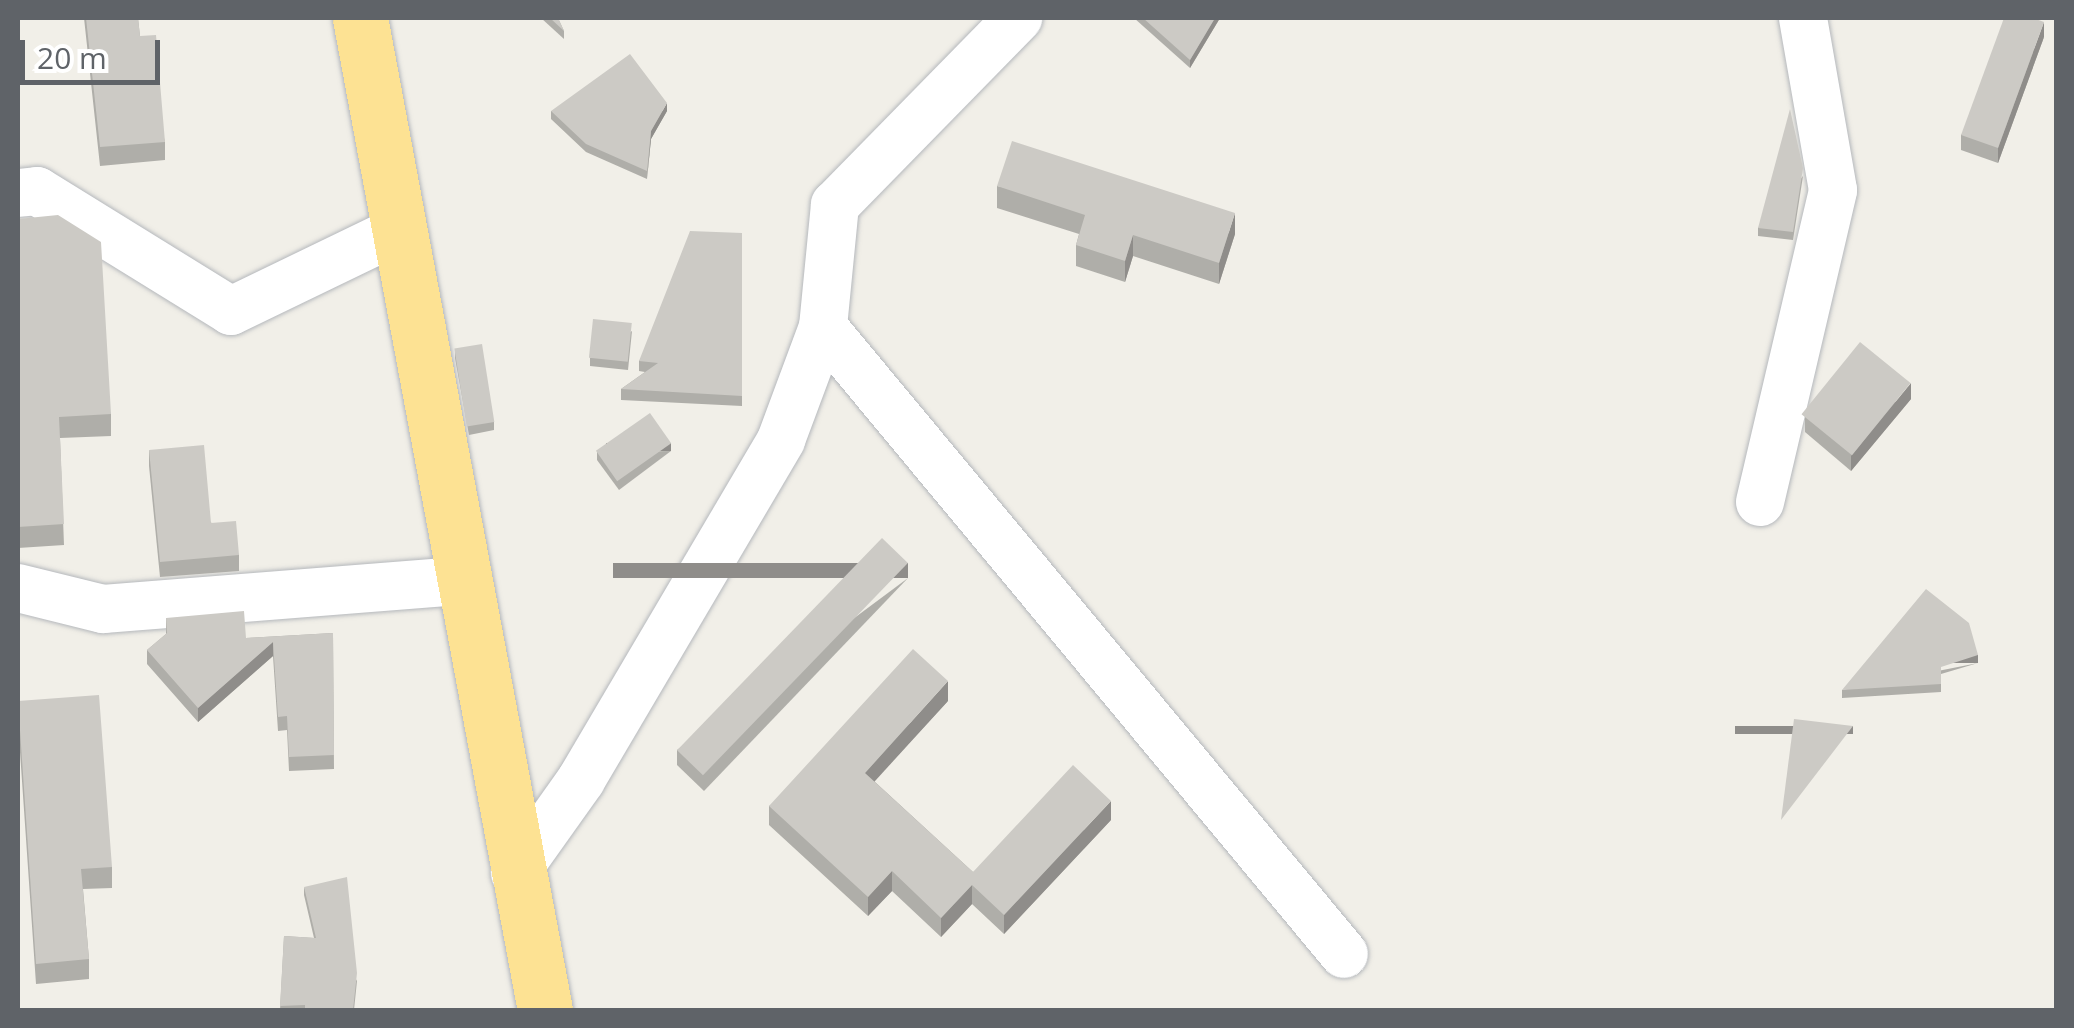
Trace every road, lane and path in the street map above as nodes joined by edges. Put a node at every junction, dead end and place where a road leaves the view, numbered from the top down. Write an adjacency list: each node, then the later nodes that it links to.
1 (360, 18): 5 (highway)
2 (1018, 18): 6 (street)
3 (1804, 18): 7 (street)
4 (18, 194): 5 (street)
5 (401, 228): 8 (highway)
6 (823, 327): 10 (street); 11 (street)
7 (1760, 502)
8 (468, 580): 9 (street); 10 (highway)
9 (18, 588)
10 (516, 872): 12 (highway)
11 (1344, 954)
12 (545, 1010)

